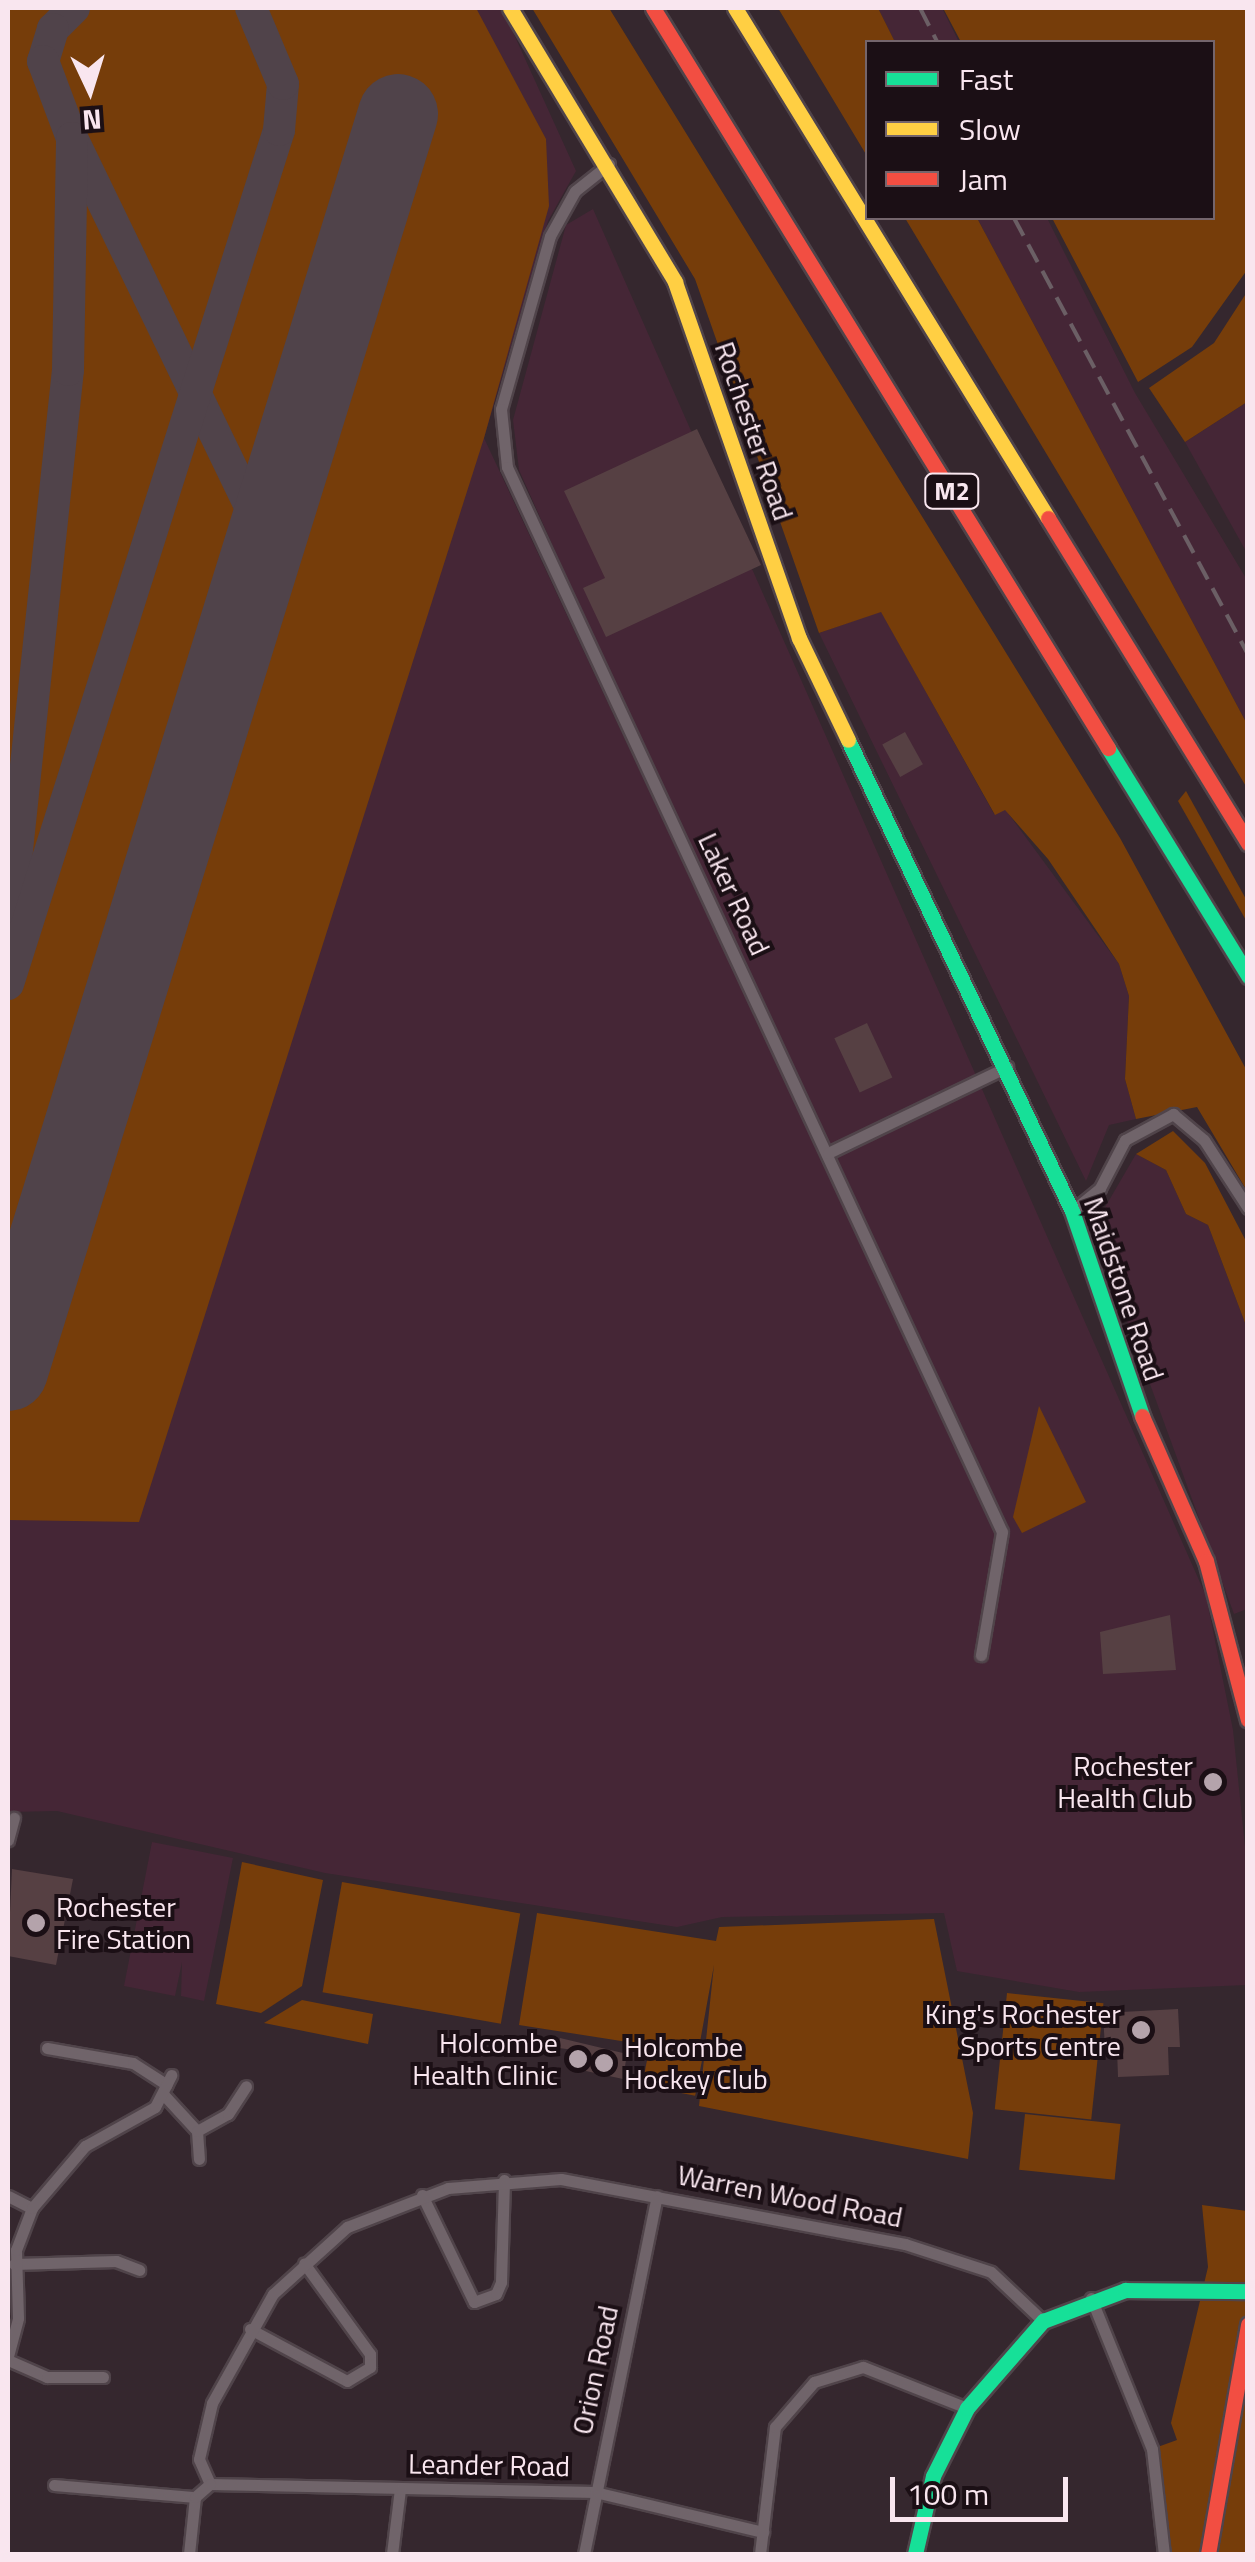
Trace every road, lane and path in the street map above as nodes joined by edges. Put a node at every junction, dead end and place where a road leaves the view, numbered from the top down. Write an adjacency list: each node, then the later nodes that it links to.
1 (510, 8): 4 (main road, Rochester Road)
2 (653, 8): 9 (main road, M2)
3 (735, 8): 5 (main road, M2)
4 (609, 164): 8 (main road, Rochester Road); 11 (street, Laker Road)
5 (865, 220)
6 (865, 220): 7 (main road, M2)
7 (1248, 843)
8 (919, 887): 10 (main road, Maidstone Road)
9 (1248, 976)
10 (1008, 1067): 11 (street); 13 (main road, Maidstone Road)
11 (828, 1153): 14 (street, Laker Road)
12 (1248, 1208): 13 (street)
13 (1072, 1211): 15 (main road, Maidstone Road)
14 (981, 1656)
15 (1248, 1720)
16 (14, 1818): 17 (street)
17 (8, 1840)
18 (47, 2048): 19 (street)
19 (167, 2084): 21 (street); 27 (street)
20 (246, 2086): 21 (street)
21 (197, 2131): 22 (street)
22 (199, 2159)
23 (504, 2180): 24 (street, Warren Wood Road); 24 (street); 26 (street, Warren Wood Road)
24 (422, 2195): 29 (street, Warren Wood Road)
25 (8, 2196): 27 (street)
26 (657, 2196): 34 (street, Warren Wood Road); 43 (street, Orion Road)
27 (32, 2208): 28 (street)
28 (14, 2264): 30 (street); 33 (street)
29 (304, 2264): 36 (street, Warren Wood Road); 36 (street)
30 (139, 2270)
31 (1248, 2291): 32 (main road)
32 (1090, 2298): 34 (main road); 51 (street)
33 (12, 2302): 37 (street)
34 (1043, 2321): 39 (main road)
35 (1248, 2324): 52 (main road)
36 (250, 2329): 40 (street, Warren Wood Road)
37 (8, 2358): 38 (street)
38 (103, 2377)
39 (967, 2408): 45 (street); 50 (main road)
40 (210, 2484): 42 (street, Leander Road); 44 (street)
41 (54, 2485): 44 (street)
42 (400, 2488): 43 (street, Leander Road); 47 (street)
43 (595, 2492): 45 (street, Leander Road); 48 (street, Orion Road)
44 (195, 2497): 46 (street)
45 (762, 2532): 49 (street)
46 (189, 2554)
47 (392, 2554)
48 (584, 2554)
49 (760, 2554)
50 (915, 2554)
51 (1164, 2554)
52 (1208, 2554)

